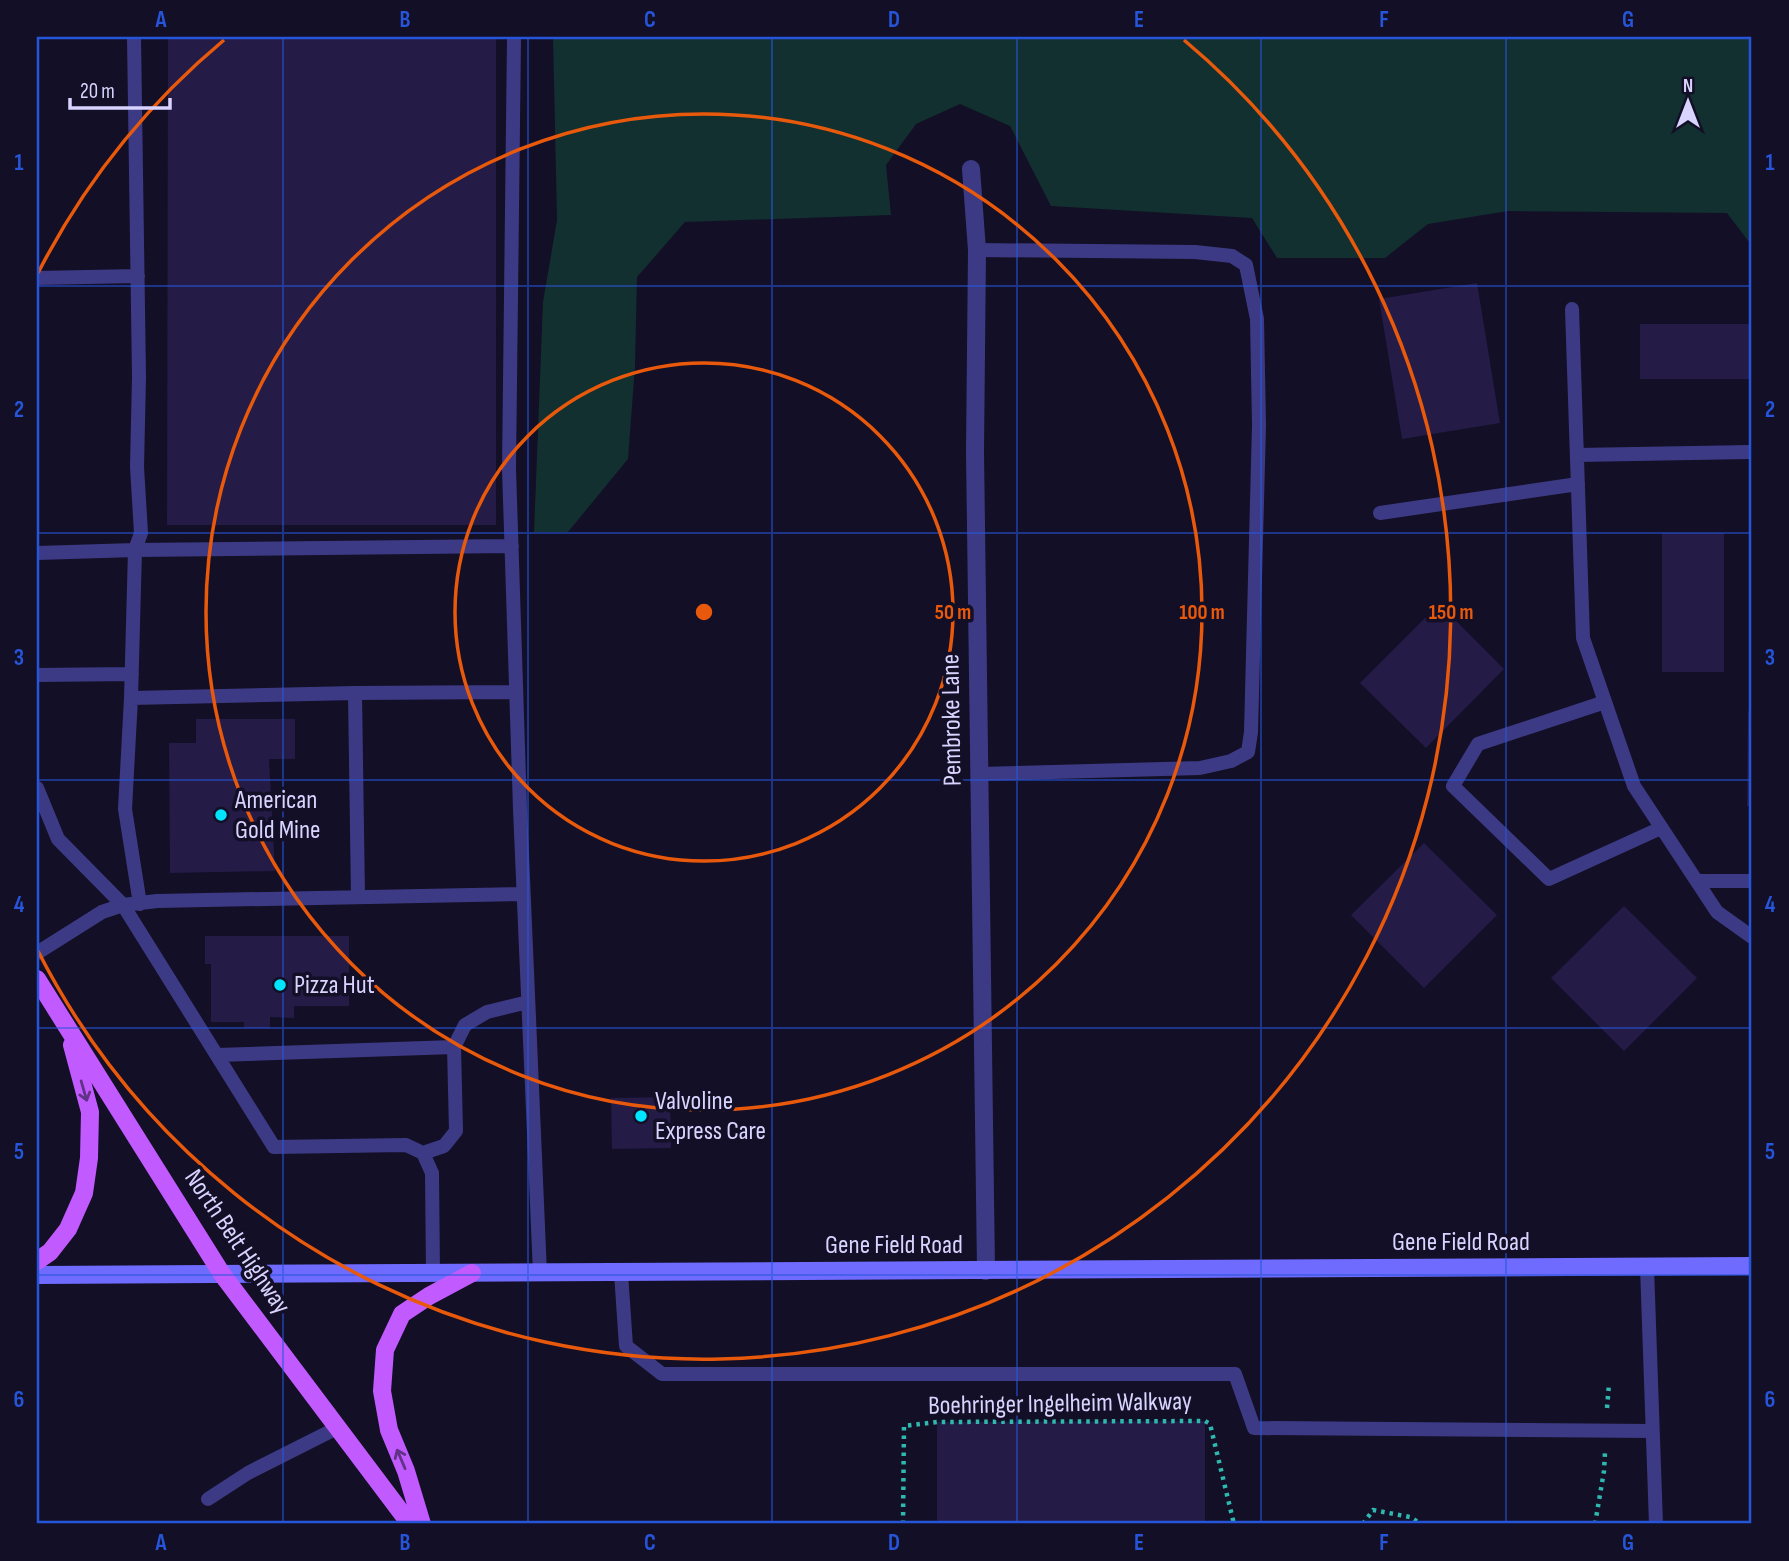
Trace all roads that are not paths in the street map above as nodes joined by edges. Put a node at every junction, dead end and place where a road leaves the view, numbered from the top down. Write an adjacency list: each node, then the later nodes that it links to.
1 (134, 37): 5 (lane)
2 (514, 37): 12 (lane)
3 (971, 169): 4 (street, Pembroke Lane)
4 (977, 250): 21 (street, Pembroke Lane); 21 (lane)
5 (138, 276): 6 (lane); 13 (lane)
6 (37, 278)
7 (1572, 309): 9 (lane)
8 (1750, 452): 9 (lane)
9 (1577, 455): 10 (lane)
10 (1578, 484): 11 (lane); 20 (lane)
11 (1380, 513)
12 (512, 546): 13 (lane); 17 (lane)
13 (135, 550): 14 (lane); 15 (lane)
14 (37, 553)
15 (132, 674): 16 (lane); 19 (lane)
16 (37, 676)
17 (516, 692): 18 (lane); 26 (lane)
18 (355, 693): 19 (lane); 27 (lane)
19 (131, 698): 28 (lane)
20 (1605, 702): 23 (lane); 23 (lane)
21 (979, 774): 41 (street, Pembroke Lane)
22 (37, 788): 29 (lane)
23 (1661, 828): 24 (lane)
24 (1696, 881): 25 (lane); 30 (lane)
25 (1752, 881)
26 (523, 894): 27 (lane); 33 (lane)
27 (358, 897): 28 (lane)
28 (140, 904): 29 (lane)
29 (123, 905): 31 (lane); 36 (lane)
30 (1752, 937)
31 (37, 953)
32 (37, 979): 34 (main road, North Belt Highway)
33 (528, 1002): 35 (lane); 44 (lane)
34 (66, 1025): 38 (main road, one-way to 38); 46 (main road, North Belt Highway)
35 (453, 1047): 36 (lane); 37 (lane)
36 (217, 1055): 37 (lane)
37 (423, 1153): 42 (lane)
38 (37, 1261)
39 (1752, 1266): 40 (street, Gene Field Road)
40 (1647, 1267): 41 (street, Gene Field Road); 49 (lane)
41 (986, 1270): 45 (street, Gene Field Road)
42 (433, 1273): 43 (street, Gene Field Road); 46 (street, Gene Field Road)
43 (472, 1273): 44 (street, Gene Field Road); 52 (main road, one-way to 43)
44 (540, 1273): 45 (street, Gene Field Road)
45 (621, 1273): 49 (lane)
46 (222, 1274): 47 (street, Gene Field Road); 48 (main road, North Belt Highway)
47 (37, 1275)
48 (337, 1427): 50 (lane); 51 (main road, North Belt Highway)
49 (1652, 1431): 53 (lane)
50 (208, 1499)
51 (410, 1524)
52 (422, 1524)
53 (1656, 1524)

